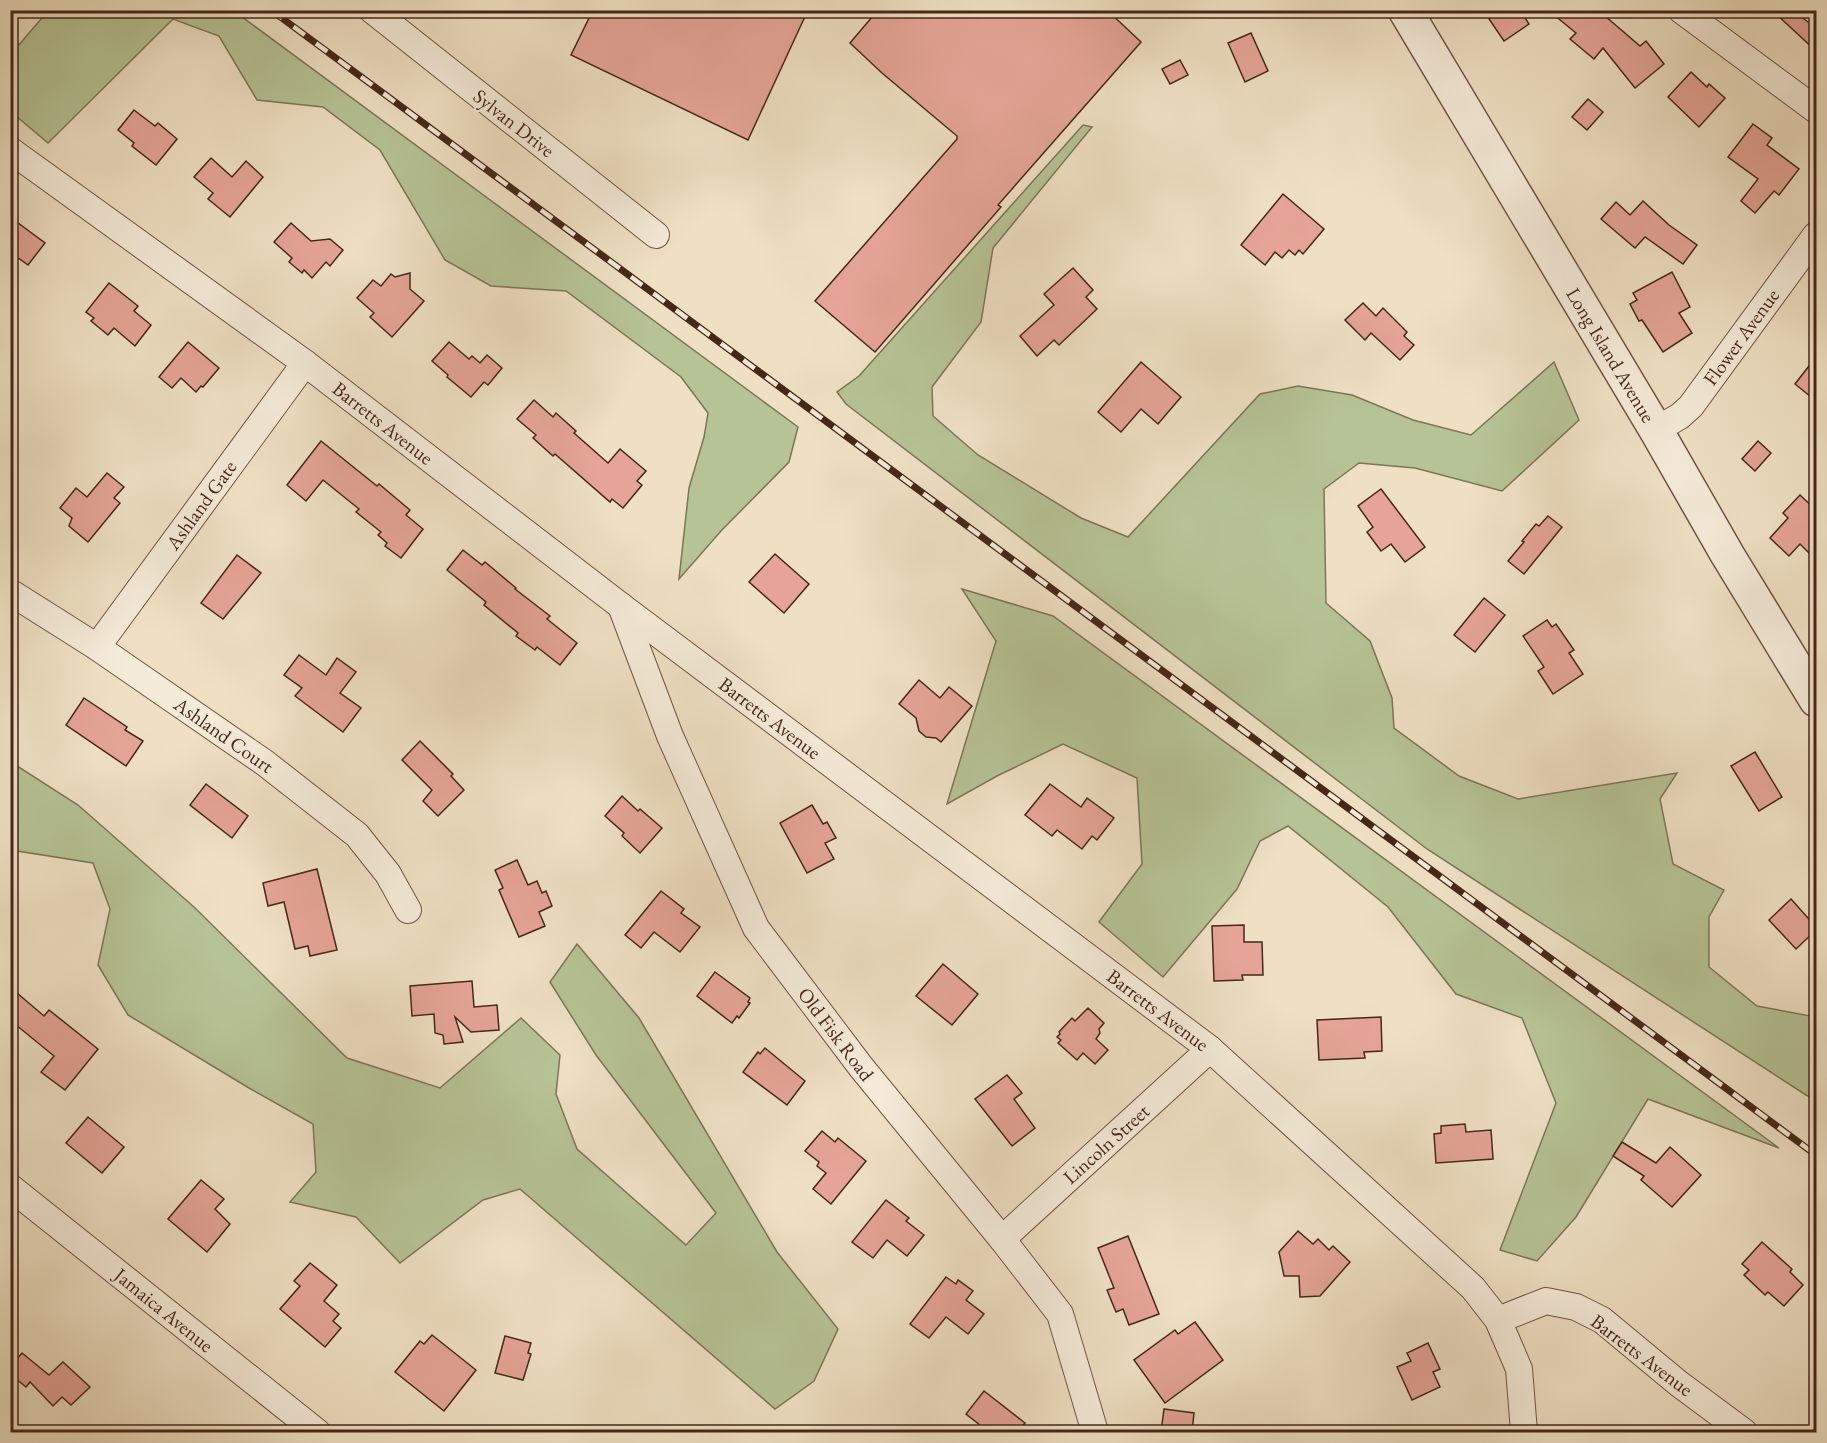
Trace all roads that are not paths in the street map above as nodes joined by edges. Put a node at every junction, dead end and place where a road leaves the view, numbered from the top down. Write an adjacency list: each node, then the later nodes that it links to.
1 (372, 10): 6 (street, Sylvan Drive)
2 (1681, 10): 4 (street)
3 (1412, 13): 9 (street, Long Island Avenue)
4 (1816, 110)
5 (10, 150): 8 (street, Barretts Avenue)
6 (656, 235)
7 (1816, 235): 9 (street, Flower Avenue)
8 (305, 363): 11 (street, Barretts Avenue); 12 (street, Ashland Gate)
9 (1656, 430): 13 (street, Long Island Avenue)
10 (10, 592): 12 (street, Ashland Court)
11 (621, 606): 15 (street, Barretts Avenue); 17 (street, Old Fisk Road)
12 (97, 647): 14 (street, Ashland Court)
13 (1812, 680)
14 (408, 910)
15 (1210, 1049): 17 (street, Lincoln Street); 18 (street, Barretts Avenue)
16 (10, 1187): 19 (street, Jamaica Avenue)
17 (1002, 1239): 20 (street, Old Fisk Road)
18 (1498, 1320): 21 (street, Barretts Avenue); 22 (street, Barretts Avenue)
19 (317, 1432)
20 (1095, 1432)
21 (1524, 1432)
22 (1744, 1432)

